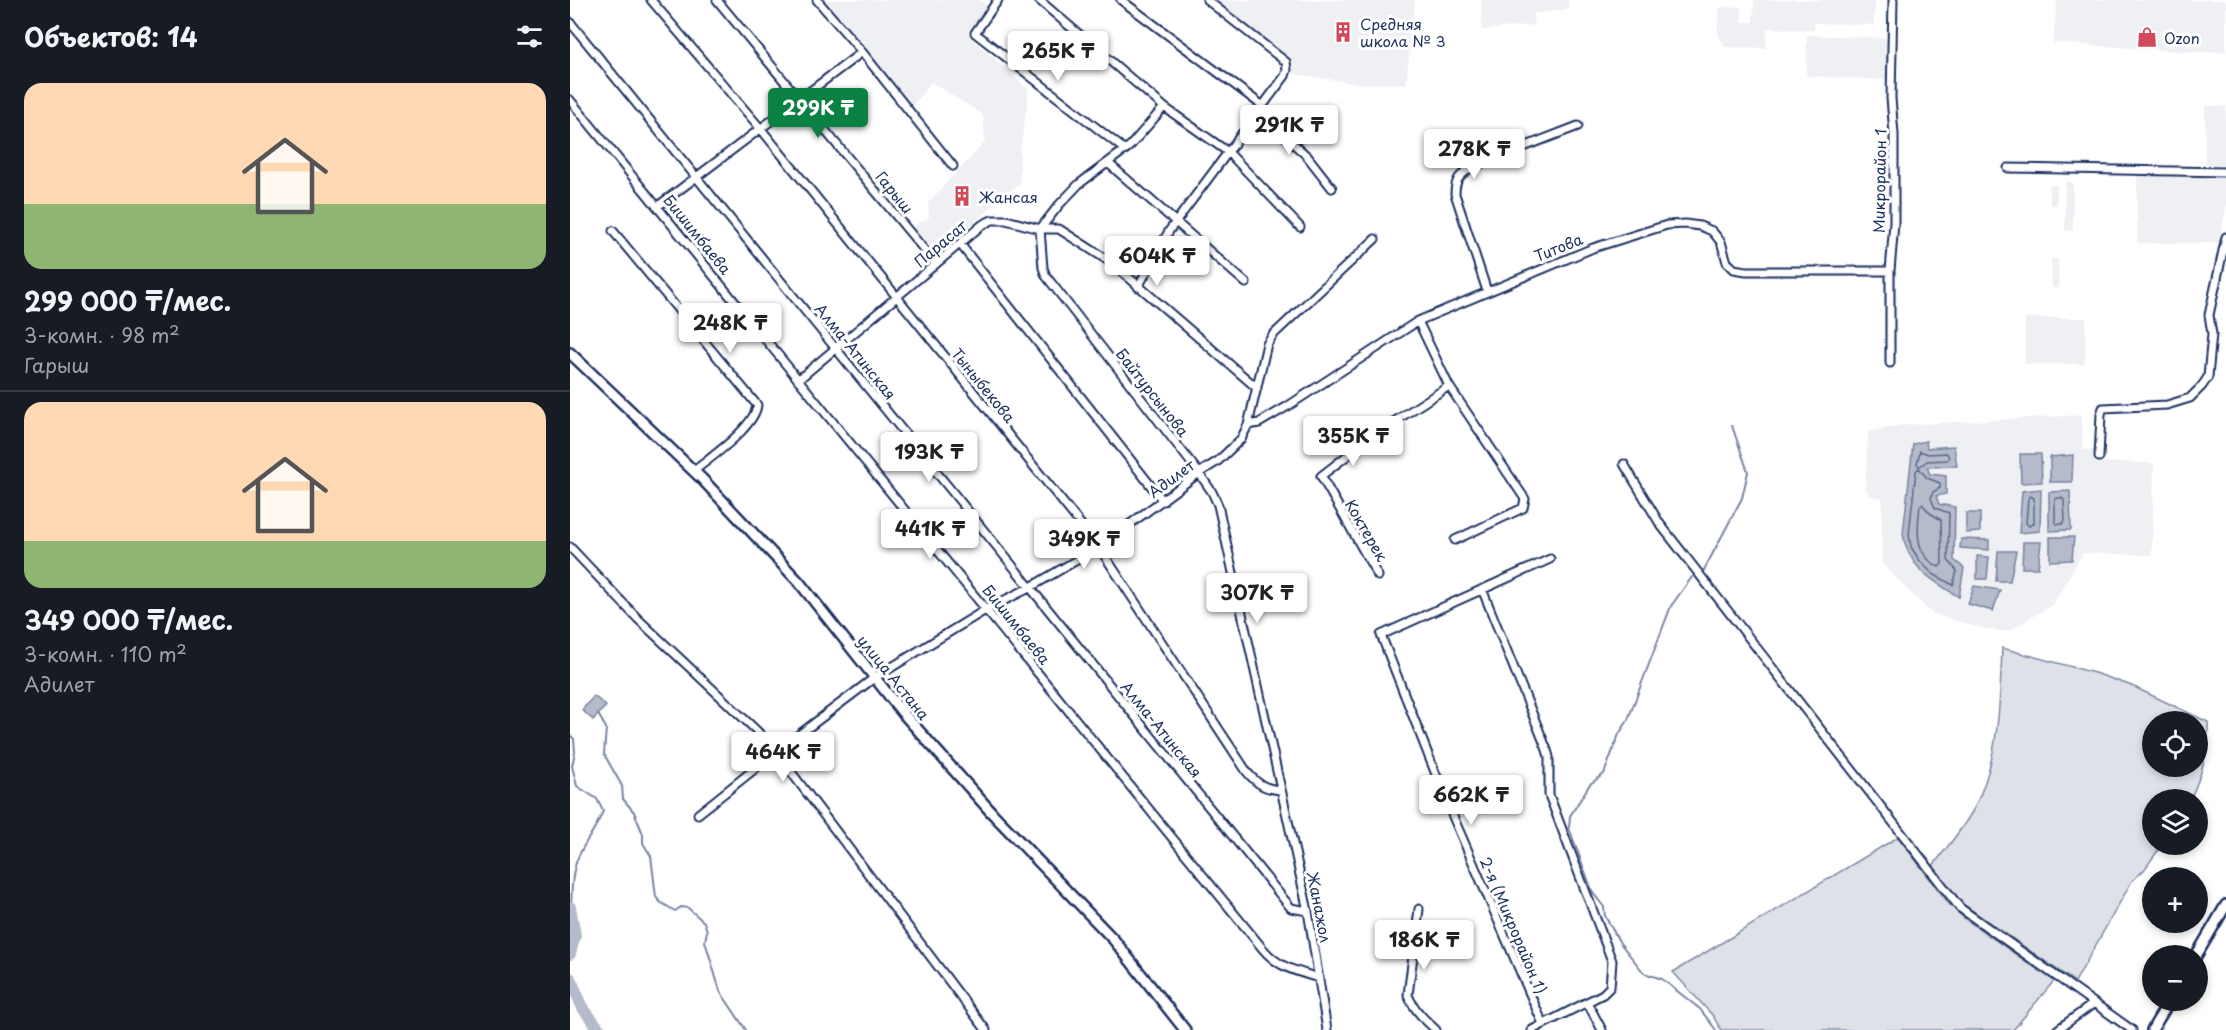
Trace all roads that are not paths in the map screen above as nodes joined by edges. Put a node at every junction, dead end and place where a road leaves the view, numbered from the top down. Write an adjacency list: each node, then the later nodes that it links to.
1 (651, 0): 16 (street, Тыныбекова)
2 (717, 0): 12 (street, Гарыш)
3 (817, 0): 10 (street)
4 (1039, 0): 13 (street)
5 (1121, 0): 14 (street)
6 (1207, 0): 14 (street)
7 (1893, 0): 34 (street, Микрорайон 1)
8 (994, 2): 17 (street)
9 (570, 22): 23 (street, Алма-Атинская)
10 (862, 52): 12 (street); 20 (street)
11 (570, 100): 25 (street, Бишимбаева)
12 (801, 100): 16 (street); 33 (street, Гарыш)
13 (1164, 107): 17 (street); 18 (street)
14 (1260, 109): 18 (street); 24 (street)
15 (1578, 126): 37 (street)
16 (761, 129): 23 (street); 38 (street, Тыныбекова)
17 (1125, 150): 19 (street)
18 (1228, 152): 26 (street); 27 (street)
19 (1108, 163): 26 (street); 28 (street)
20 (953, 166)
21 (2008, 168): 22 (street)
22 (2226, 171)
23 (694, 177): 25 (street); 40 (street, Алма-Атинская)
24 (1332, 188)
25 (658, 206): 43 (street, Бишимбаева)
26 (1176, 222): 35 (street); 36 (street)
27 (1300, 227)
28 (1040, 229): 32 (street, Парасат); 36 (street, Парасат); 50 (street, Байтурсынова)
29 (613, 231): 49 (street)
30 (1376, 240): 45 (street, Адилет)
31 (2226, 241): 47 (street)
32 (960, 244): 33 (street, Парасат); 51 (street)
33 (936, 264): 38 (street, Парасат)
34 (1890, 271): 37 (street, Титова); 42 (street, Микрорайон 1)
35 (1246, 283)
36 (1138, 287): 45 (street, Парасат)
37 (1487, 291): 39 (street, Титова)
38 (896, 298): 40 (street, Парасат); 54 (street, Тыныбекова)
39 (1418, 321): 44 (street); 46 (street, Титова)
40 (836, 348): 43 (street, Парасат); 57 (street, Алма-Атинская)
41 (570, 353): 49 (main road, улица Астана)
42 (1890, 363)
43 (798, 380): 59 (street, Бишимбаева)
44 (1449, 386): 52 (street); 56 (street, Коктерек)
45 (1257, 388): 46 (street, Адилет)
46 (1248, 425): 50 (street, Адилет)
47 (2099, 457)
48 (1624, 464): 70 (street)
49 (694, 471): 60 (main road, улица Астана)
50 (1199, 473): 51 (street, Адилет); 62 (street, Байтурсынова)
51 (1163, 501): 54 (street, Адилет)
52 (1455, 540)
53 (570, 547): 61 (street)
54 (1098, 547): 57 (street, Адилет); 62 (street, Тыныбекова)
55 (1550, 559): 58 (street)
56 (1378, 576)
57 (1029, 588): 59 (street, Адилет); 66 (street, Алма-Атинская)
58 (1482, 589): 69 (street); 72 (street, 2-я (Микрорайон 1))
59 (987, 609): 60 (street, Адилет); 68 (street, Бишимбаева)
60 (874, 678): 61 (street, Адилет); 74 (main road, улица Астана)
61 (776, 752): 63 (street, Адилет); 73 (street)
62 (1281, 790): 66 (street, Жанажол)
63 (698, 814)
64 (2226, 905): 67 (main road)
65 (1419, 909): 76 (street)
66 (1308, 911): 68 (street, Жанажол)
67 (2202, 945)
68 (1319, 978): 75 (street, Жанажол)
69 (1587, 1002): 72 (street); 78 (street)
70 (2094, 1004): 79 (street); 80 (street)
71 (2163, 1011): 81 (main road)
72 (1543, 1024): 77 (street)
73 (986, 1030)
74 (1185, 1030)
75 (1327, 1030)
76 (1436, 1030)
77 (1532, 1030)
78 (1602, 1030)
79 (2057, 1030)
80 (2132, 1030)
81 (2152, 1030)

